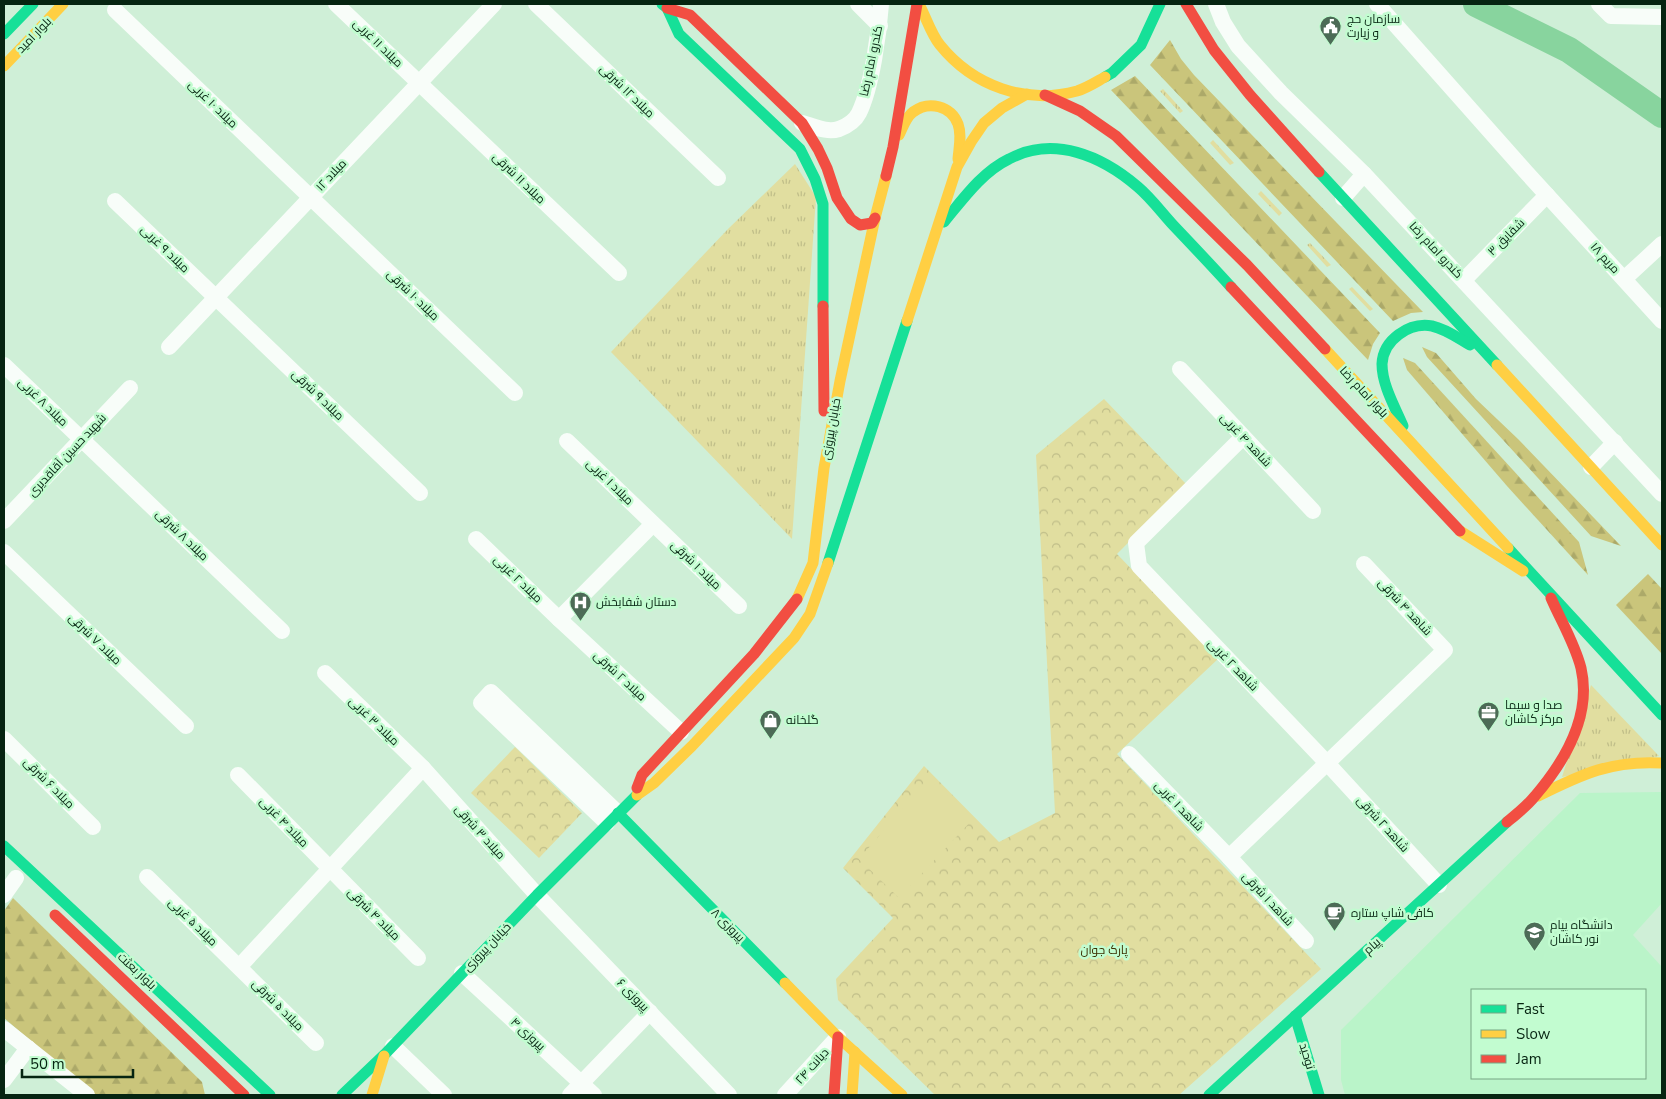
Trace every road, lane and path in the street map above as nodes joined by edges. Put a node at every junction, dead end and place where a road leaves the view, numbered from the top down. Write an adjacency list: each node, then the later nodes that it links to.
1 (33, 4): 20 (main road, بلوار امید)
2 (63, 4): 21 (main road, بلوار امید)
3 (336, 4): 22 (street, میلاد ۱۱ غربی)
4 (494, 4): 22 (street, میلاد ۱۲)
5 (536, 4): 29 (street, میلاد ۱۲ شرقی)
6 (858, 4): 19 (street)
7 (881, 4): 19 (street, کندرو امام رضا)
8 (918, 4): 23 (main road); 26 (main road, خیابان پیروزی)
9 (1160, 4): 24 (main road)
10 (1186, 4): 32 (main road)
11 (1216, 4): 28 (street, کندرو امام رضا)
12 (1377, 4): 30 (street, مریم ۱۸)
13 (1587, 4): 17 (street)
14 (1598, 4): 17 (street)
15 (664, 6): 25 (main road); 55 (main road)
16 (115, 10): 31 (street, میلاد ۱۰ غربی)
17 (1612, 16): 18 (street)
18 (1662, 17)
19 (880, 26): 25 (street, کندرو امام رضا)
20 (4, 34)
21 (4, 66)
22 (419, 83): 31 (street, میلاد ۱۲); 39 (street, میلاد ۱۱ شرقی)
23 (1028, 94): 24 (main road); 27 (main road, خیابان پیروزی)
24 (1045, 95): 38 (main road, بلوار امام رضا)
25 (802, 122): 34 (main road)
26 (893, 147): 27 (main road); 34 (main road, خیابان پیروزی)
27 (957, 167): 35 (main road, خیابان پیروزی)
28 (1364, 174): 32 (street); 41 (street, کندرو امام رضا)
29 (718, 178)
30 (1547, 195): 40 (street, مریم ۱۸); 41 (street, شقایق ۳)
31 (311, 197): 42 (street, میلاد ۱۲); 49 (street, میلاد ۱۰ شرقی)
32 (1343, 198): 45 (main road)
33 (114, 201): 42 (street, میلاد ۹ غربی)
34 (875, 218): 55 (main road, خیابان پیروزی)
35 (937, 230): 37 (main road); 83 (main road, خیابان پیروزی)
36 (1662, 244): 40 (street)
37 (1193, 245): 38 (main road); 66 (main road)
38 (1247, 265): 51 (main road, بلوار امام رضا)
39 (619, 273)
40 (1624, 279): 43 (street, مریم ۱۸)
41 (1464, 280): 54 (street, کندرو امام رضا)
42 (216, 298): 44 (street, میلاد ۱۲); 57 (street, میلاد ۹ شرقی)
43 (1662, 321)
44 (169, 347)
45 (1487, 355): 51 (main road); 56 (main road)
46 (4, 365): 52 (street, میلاد ۸ غربی)
47 (1180, 369): 50 (street, شاهد ۴ غربی)
48 (130, 388): 52 (street, شهید حسین آقاقدیری)
49 (516, 393)
50 (1244, 437): 59 (street, شاهد ۴ غربی); 78 (street, شاهد ۲ غربی)
51 (1408, 439): 66 (main road, بلوار امام رضا)
52 (81, 440): 60 (street, شهید حسین آقاقدیری); 70 (street, میلاد ۸ شرقی)
53 (567, 441): 61 (street, میلاد ۱ غربی)
54 (1615, 442): 56 (street); 58 (street, کندرو امام رضا)
55 (824, 468): 75 (main road, خیابان پیروزی)
56 (1590, 468): 63 (main road)
57 (420, 493)
58 (1662, 494)
59 (1312, 511)
60 (4, 522)
61 (653, 524): 68 (street, میلاد ۱ شرقی); 69 (street)
62 (476, 539): 69 (street, میلاد ۲ غربی)
63 (1662, 545)
64 (4, 552): 74 (street, میلاد ۷ شرقی)
65 (1364, 564): 78 (street, شاهد ۴ شرقی)
66 (1536, 579): 67 (main road, بلوار امام رضا)
67 (1550, 595): 73 (main road, بلوار امام رضا); 82 (main road)
68 (738, 606)
69 (559, 619): 75 (street, میلاد ۲ شرقی)
70 (282, 631)
71 (326, 673): 80 (street, میلاد ۳ غربی)
72 (486, 697): 84 (street)
73 (1662, 715)
74 (186, 726)
75 (681, 732): 83 (main road, خیابان پیروزی)
76 (4, 738): 85 (street, میلاد ۶ شرقی)
77 (1129, 754): 87 (street, شاهد ۱ غربی)
78 (1327, 763): 87 (street); 91 (street, شاهد ۲ شرقی)
79 (1662, 763): 82 (main road)
80 (422, 768): 88 (street); 93 (street, میلاد ۳ شرقی)
81 (238, 775): 88 (street, میلاد ۴ غربی)
82 (1535, 797): 91 (main road, پیام)
83 (632, 798): 84 (main road, خیابان پیروزی)
84 (613, 818): 93 (main road, خیابان پیروزی); 102 (main road, پیروزی ۸)
85 (94, 827)
86 (4, 846): 114 (main road, بلوار بعثت)
87 (1229, 857): 95 (street, شاهد ۱ شرقی)
88 (330, 870): 96 (street, میلاد ۴ شرقی); 97 (street)
89 (147, 877): 97 (street, میلاد ۵ غربی)
90 (16, 878): 92 (street)
91 (1439, 885): 100 (main road, پیام)
92 (4, 895)
93 (537, 895): 98 (main road, خیابان پیروزی); 99 (street, پیروزی ۶)
94 (45, 905): 107 (main road, بلوار بعثت)
95 (1306, 941)
96 (418, 958)
97 (239, 967): 103 (street, میلاد ۵ شرقی)
98 (462, 973): 105 (main road, خیابان پیروزی); 109 (street, پیروزی ۴)
99 (650, 1012): 109 (street); 118 (street, پیروزی ۶)
100 (1296, 1016): 123 (main road, پیام); 124 (main road, توحید)
101 (4, 1029): 104 (street)
102 (838, 1037): 106 (main road, پیروزی ۸); 119 (street, دیانت ۲۴); 120 (main road)
103 (316, 1043)
104 (28, 1048): 108 (street); 112 (street)
105 (389, 1050): 111 (street); 115 (main road, خیابان پیروزی); 116 (main road)
106 (854, 1052): 121 (main road); 122 (main road, پیروزی ۸)
107 (209, 1063): 110 (main road); 113 (main road, بلوار بعثت)
108 (4, 1080)
109 (575, 1089): 117 (street, پیروزی ۴)
110 (222, 1091)
111 (436, 1093)
112 (87, 1095)
113 (244, 1095)
114 (270, 1095)
115 (342, 1095)
116 (372, 1095)
117 (594, 1095)
118 (730, 1095)
119 (785, 1095)
120 (834, 1095)
121 (852, 1095)
122 (902, 1095)
123 (1210, 1095)
124 (1319, 1095)

